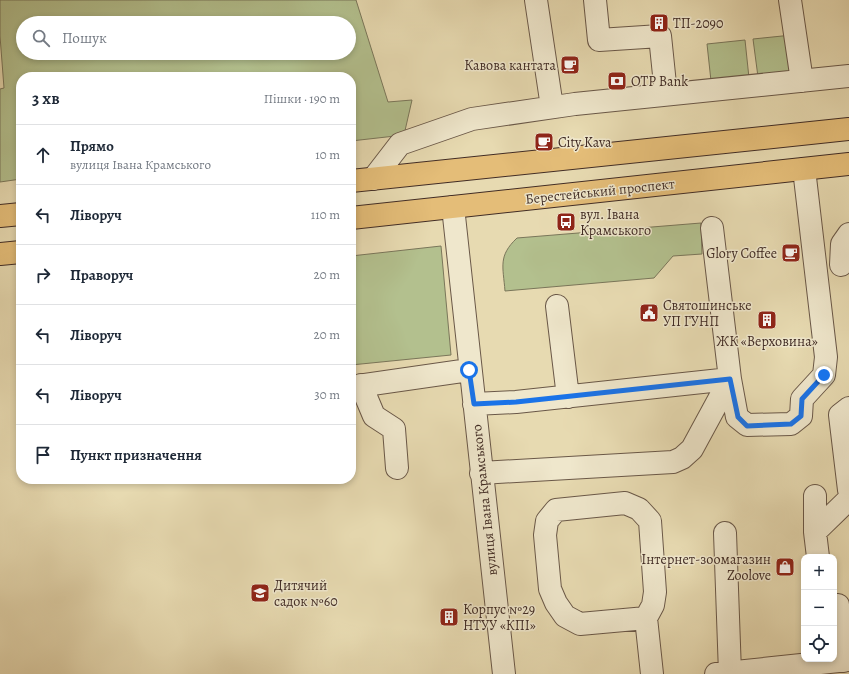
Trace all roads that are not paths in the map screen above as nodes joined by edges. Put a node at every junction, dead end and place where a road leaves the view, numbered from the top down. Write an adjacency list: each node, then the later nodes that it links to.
1 (536, 0): 7 (street)
2 (595, 0): 6 (street)
3 (790, 0): 5 (street)
4 (849, 76): 5 (street)
5 (802, 81): 6 (street)
6 (666, 94): 7 (street)
7 (552, 107): 11 (street)
8 (849, 129): 11 (main road)
9 (849, 164): 10 (main road, Берестейський проспект)
10 (804, 169): 13 (main road, Берестейський проспект); 24 (street)
11 (373, 179): 12 (main road)
12 (356, 181)
13 (453, 207): 16 (main road, Берестейський проспект); 23 (street, вулиця Івана Крамського)
14 (16, 214): 15 (main road)
15 (0, 216)
16 (356, 217)
17 (712, 228): 24 (street)
18 (849, 234): 21 (street)
19 (16, 252): 20 (main road)
20 (0, 254)
21 (841, 265)
22 (557, 306): 26 (street)
23 (469, 370): 25 (street); 27 (street, вулиця Івана Крамського)
24 (730, 379): 26 (street); 30 (street)
25 (356, 386): 29 (street)
26 (568, 397): 27 (street)
27 (474, 404): 30 (street, вулиця Івана Крамського)
28 (849, 408): 31 (street)
29 (397, 468)
30 (482, 473): 41 (street, вулиця Івана Крамського)
31 (849, 490)
32 (815, 496): 34 (street)
33 (849, 499): 34 (street)
34 (815, 532): 36 (street)
35 (725, 533): 40 (street)
36 (818, 554)
37 (646, 618): 37 (street); 42 (street)
38 (835, 626): 39 (street)
39 (829, 666): 40 (street)
40 (723, 673)
41 (504, 674)
42 (652, 674)

